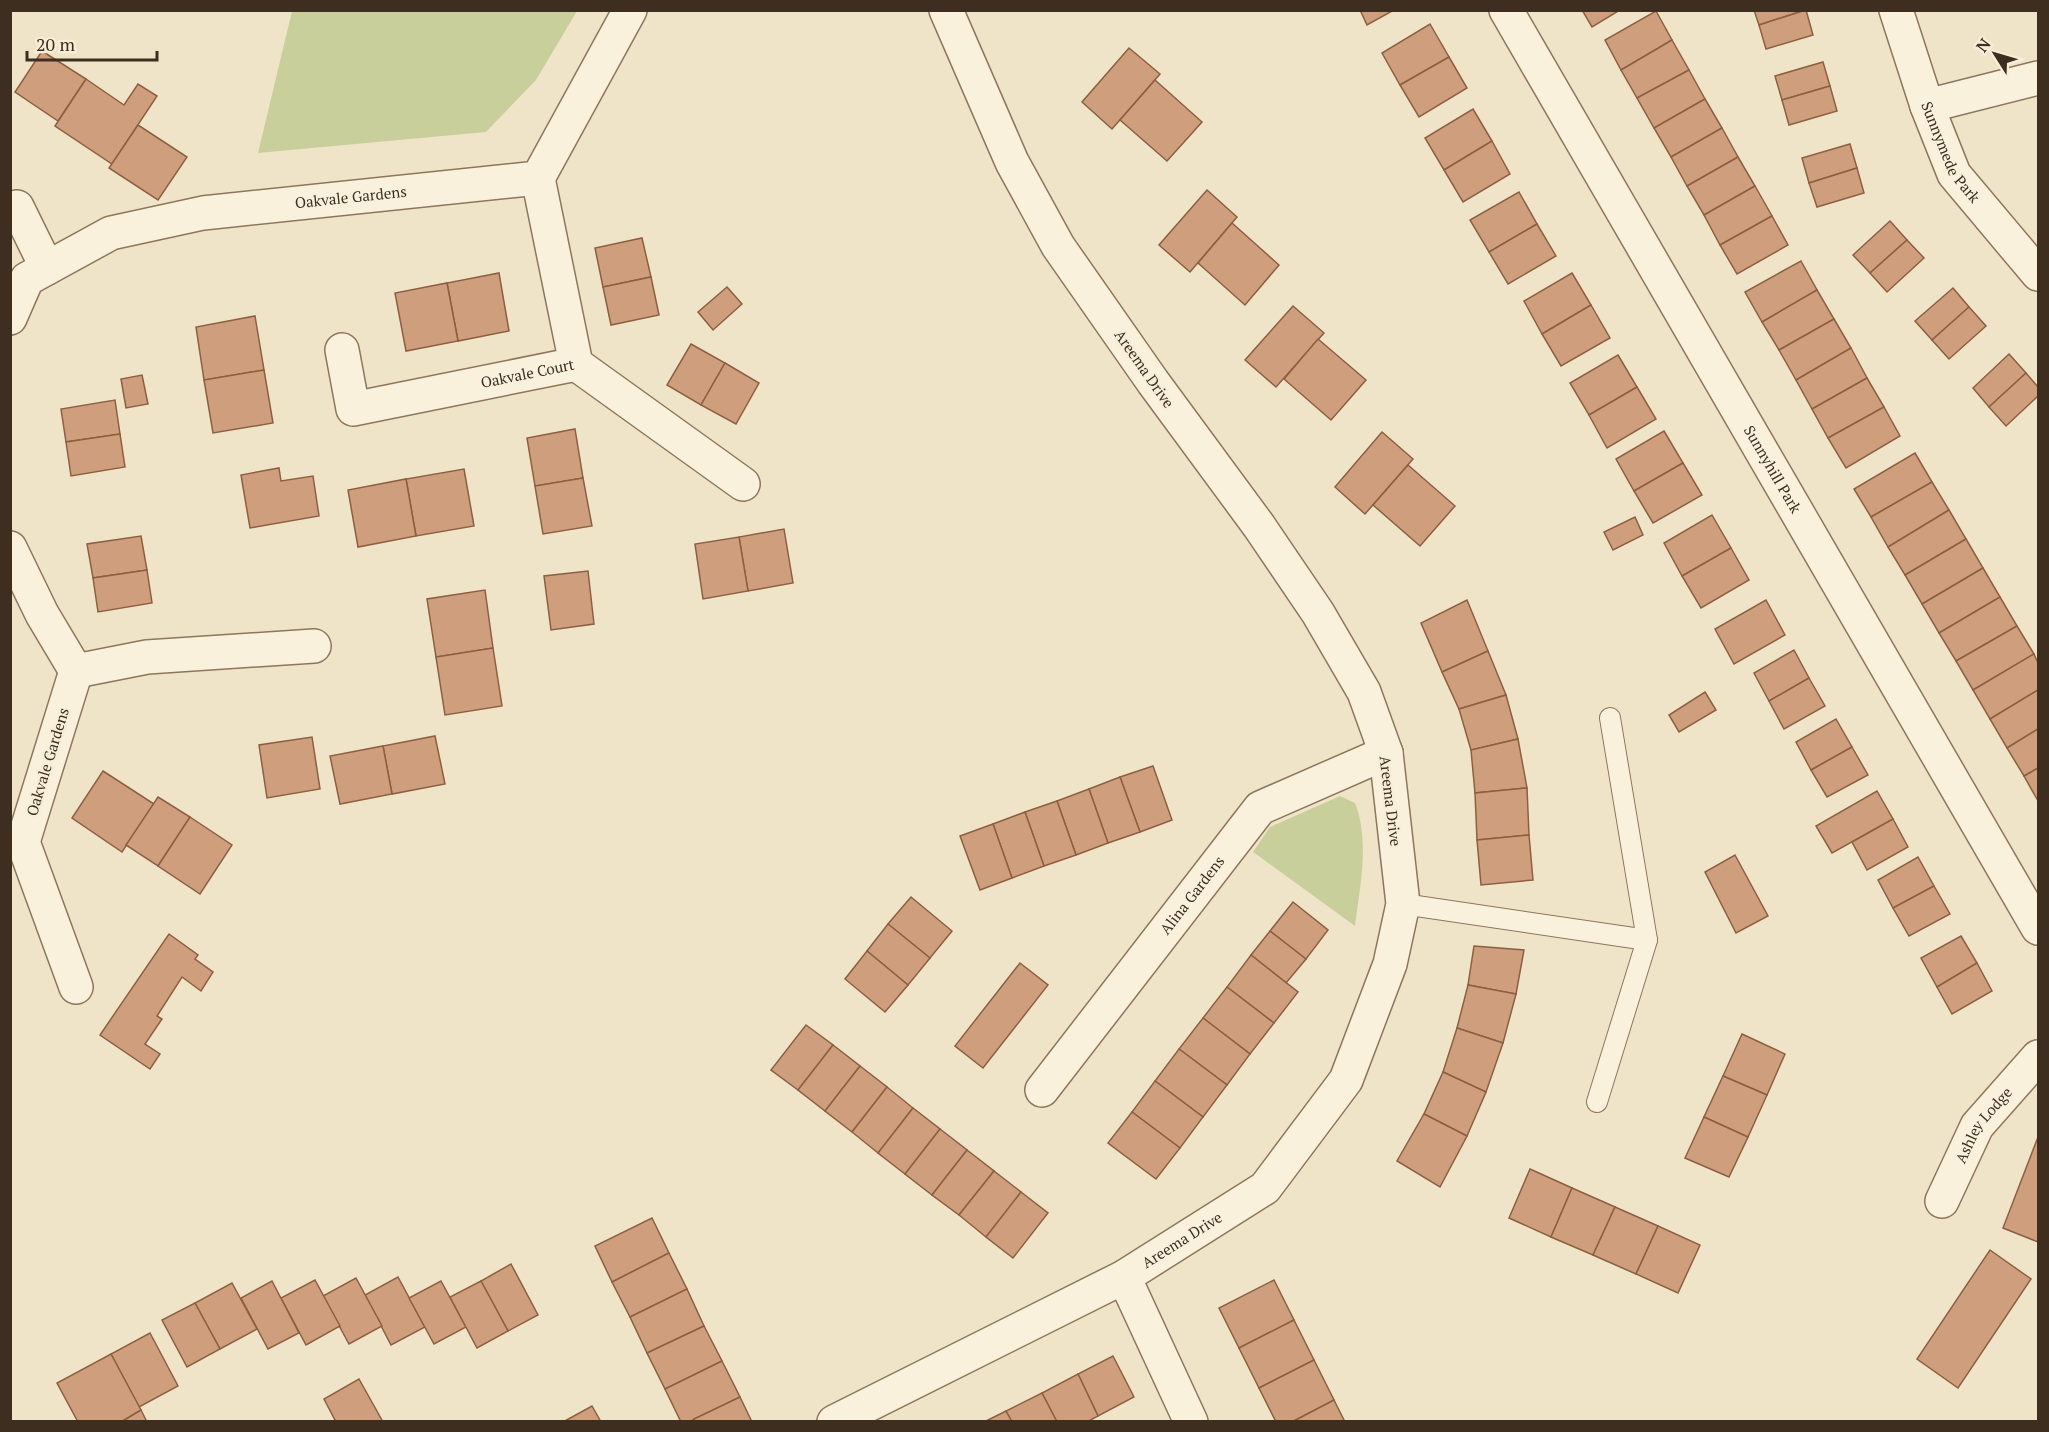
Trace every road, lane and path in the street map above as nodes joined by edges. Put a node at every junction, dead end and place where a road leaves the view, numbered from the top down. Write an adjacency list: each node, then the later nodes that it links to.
1 (630, 10): 7 (street)
2 (946, 10): 19 (street, Areema Drive)
3 (1506, 10): 21 (street, Sunnyhill Park)
4 (1896, 10): 6 (street, Sunnymede Park)
5 (2038, 78): 6 (street)
6 (1927, 106): 10 (street, Sunnymede Park)
7 (537, 178): 9 (street, Oakvale Gardens); 13 (street, Oakvale Court)
8 (17, 207): 9 (street)
9 (47, 268): 11 (street, Oakvale Gardens)
10 (2038, 274)
11 (10, 318)
12 (342, 350): 13 (street, Oakvale Court)
13 (576, 364): 14 (street)
14 (742, 484)
15 (10, 548): 17 (street)
16 (314, 646): 17 (street)
17 (76, 671): 23 (street, Oakvale Gardens)
18 (1610, 718): 22 (lane)
19 (1386, 753): 20 (street, Areema Drive); 25 (street, Alina Gardens)
20 (1403, 904): 22 (lane); 28 (street, Areema Drive)
21 (2038, 928)
22 (1647, 940): 26 (lane)
23 (76, 987)
24 (2038, 1057): 27 (street, Ashley Lodge)
25 (1042, 1090)
26 (1597, 1102)
27 (1942, 1201)
28 (1124, 1276): 29 (street, Areema Drive); 30 (street)
29 (834, 1422)
30 (1191, 1422)

